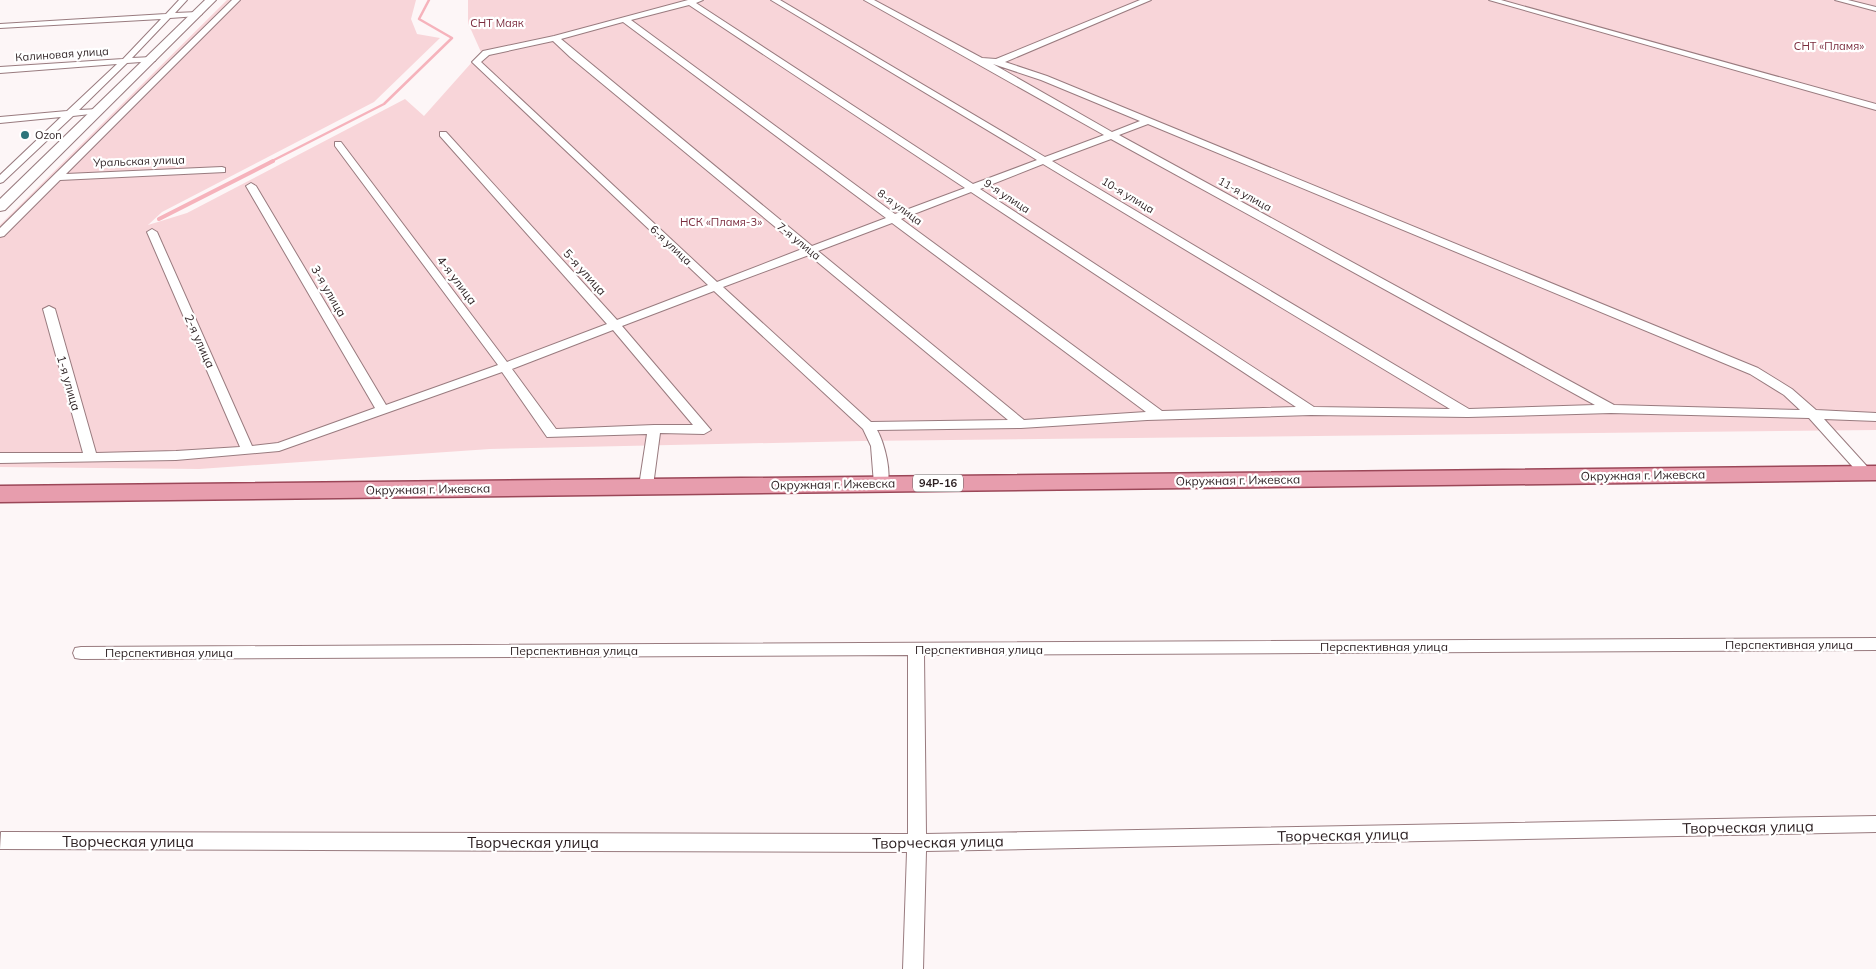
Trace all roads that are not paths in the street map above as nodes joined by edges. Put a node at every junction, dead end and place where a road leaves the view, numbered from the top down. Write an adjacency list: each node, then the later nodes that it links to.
1 (183, 0): 12 (street)
2 (211, 0): 11 (street)
3 (236, 0): 35 (street)
4 (775, 0): 32 (street, 10-я улица)
5 (868, 0): 17 (street, 11-я улица)
6 (1148, 0): 20 (street)
7 (1492, 0): 22 (street)
8 (1839, 0): 10 (street)
9 (694, 1): 13 (street); 38 (street, 9-я улица)
10 (1876, 9)
11 (198, 14): 12 (street); 16 (street)
12 (170, 15): 14 (street); 18 (street)
13 (624, 19): 15 (street); 40 (street, 8-я улица)
14 (0, 26)
15 (555, 38): 19 (street); 43 (street, 7-я улица)
16 (152, 59): 18 (street, Калиновая улица); 23 (street)
17 (980, 60): 20 (street); 28 (street, 11-я улица)
18 (125, 61): 21 (street, Калиновая улица); 24 (street)
19 (476, 62): 44 (street, 6-я улица)
20 (998, 62): 26 (street)
21 (0, 70)
22 (1876, 107)
23 (96, 112): 24 (street); 30 (street)
24 (68, 114): 25 (street); 31 (street)
25 (0, 120)
26 (1148, 121): 28 (street); 52 (street)
27 (443, 134): 46 (street, 5-я улица)
28 (1111, 135): 32 (street); 48 (street, 11-я улица)
29 (338, 144): 47 (street, 4-я улица)
30 (54, 152): 31 (street); 39 (street)
31 (28, 154): 33 (street)
32 (1046, 160): 38 (street); 51 (street, 10-я улица)
33 (5, 170): 36 (street)
34 (222, 170): 35 (street, Уральская улица)
35 (57, 176): 42 (street)
36 (0, 180)
37 (251, 186): 49 (street, 3-я улица)
38 (972, 188): 40 (street); 50 (street, 9-я улица)
39 (0, 207)
40 (894, 218): 43 (street); 53 (street, 8-я улица)
41 (152, 232): 58 (street, 2-я улица)
42 (0, 234)
43 (810, 250): 44 (street); 55 (street, 7-я улица)
44 (714, 286): 46 (street); 56 (street, 6-я улица)
45 (49, 309): 59 (street, 1-я улица)
46 (614, 324): 47 (street); 57 (street, 5-я улица)
47 (505, 367): 49 (street); 57 (street, 4-я улица)
48 (1611, 409): 51 (street); 52 (street)
49 (383, 411): 58 (street)
50 (1311, 411): 51 (street); 53 (street)
51 (1468, 414)
52 (1813, 414): 54 (street); 61 (street)
53 (1160, 416): 55 (street)
54 (1876, 417)
55 (1021, 424): 56 (street)
56 (868, 426): 62 (street)
57 (654, 430): 63 (street)
58 (248, 451): 59 (street)
59 (90, 456): 60 (street)
60 (0, 458)
61 (1871, 473): 62 (main road, Окружная г. Ижевска / 94Р-16)
62 (881, 484): 63 (main road, Окружная г. Ижевска / 94Р-16)
63 (646, 486): 64 (main road, Окружная г. Ижевска / 94Р-16)
64 (0, 494)
65 (1876, 644): 66 (street, Перспективная улица)
66 (916, 649): 67 (street, Перспективная улица); 70 (street)
67 (81, 653)
68 (1876, 824): 70 (street, Творческая улица)
69 (1, 840): 70 (street, Творческая улица)
70 (917, 843): 71 (street)
71 (913, 969)

